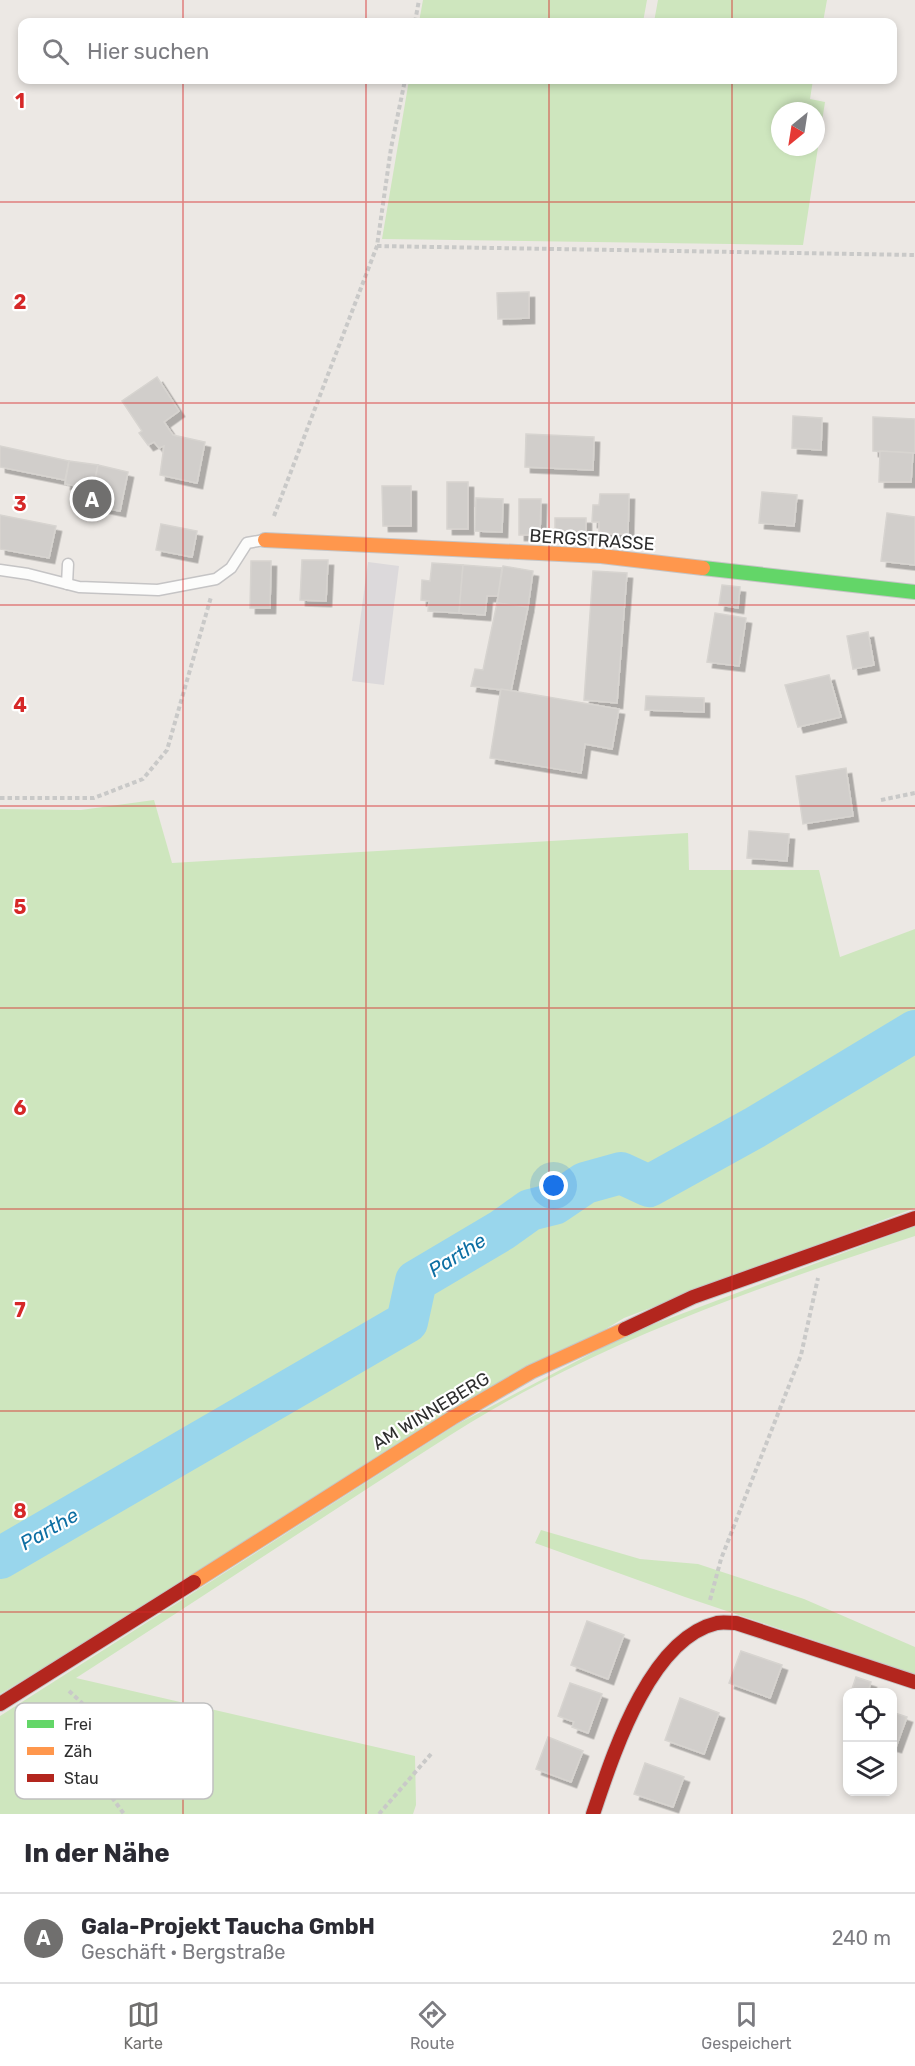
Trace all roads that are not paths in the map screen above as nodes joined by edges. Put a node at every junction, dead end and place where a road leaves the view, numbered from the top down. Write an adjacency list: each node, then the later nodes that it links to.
1 (265, 540): 4 (lane); 5 (street, BERGSTRASSE)
2 (68, 564): 4 (lane)
3 (0, 570): 4 (lane)
4 (67, 584)
5 (915, 592)
6 (915, 1218): 8 (street, AM WINNEBERG)
7 (915, 1682): 9 (street)
8 (0, 1704)
9 (593, 1814)

